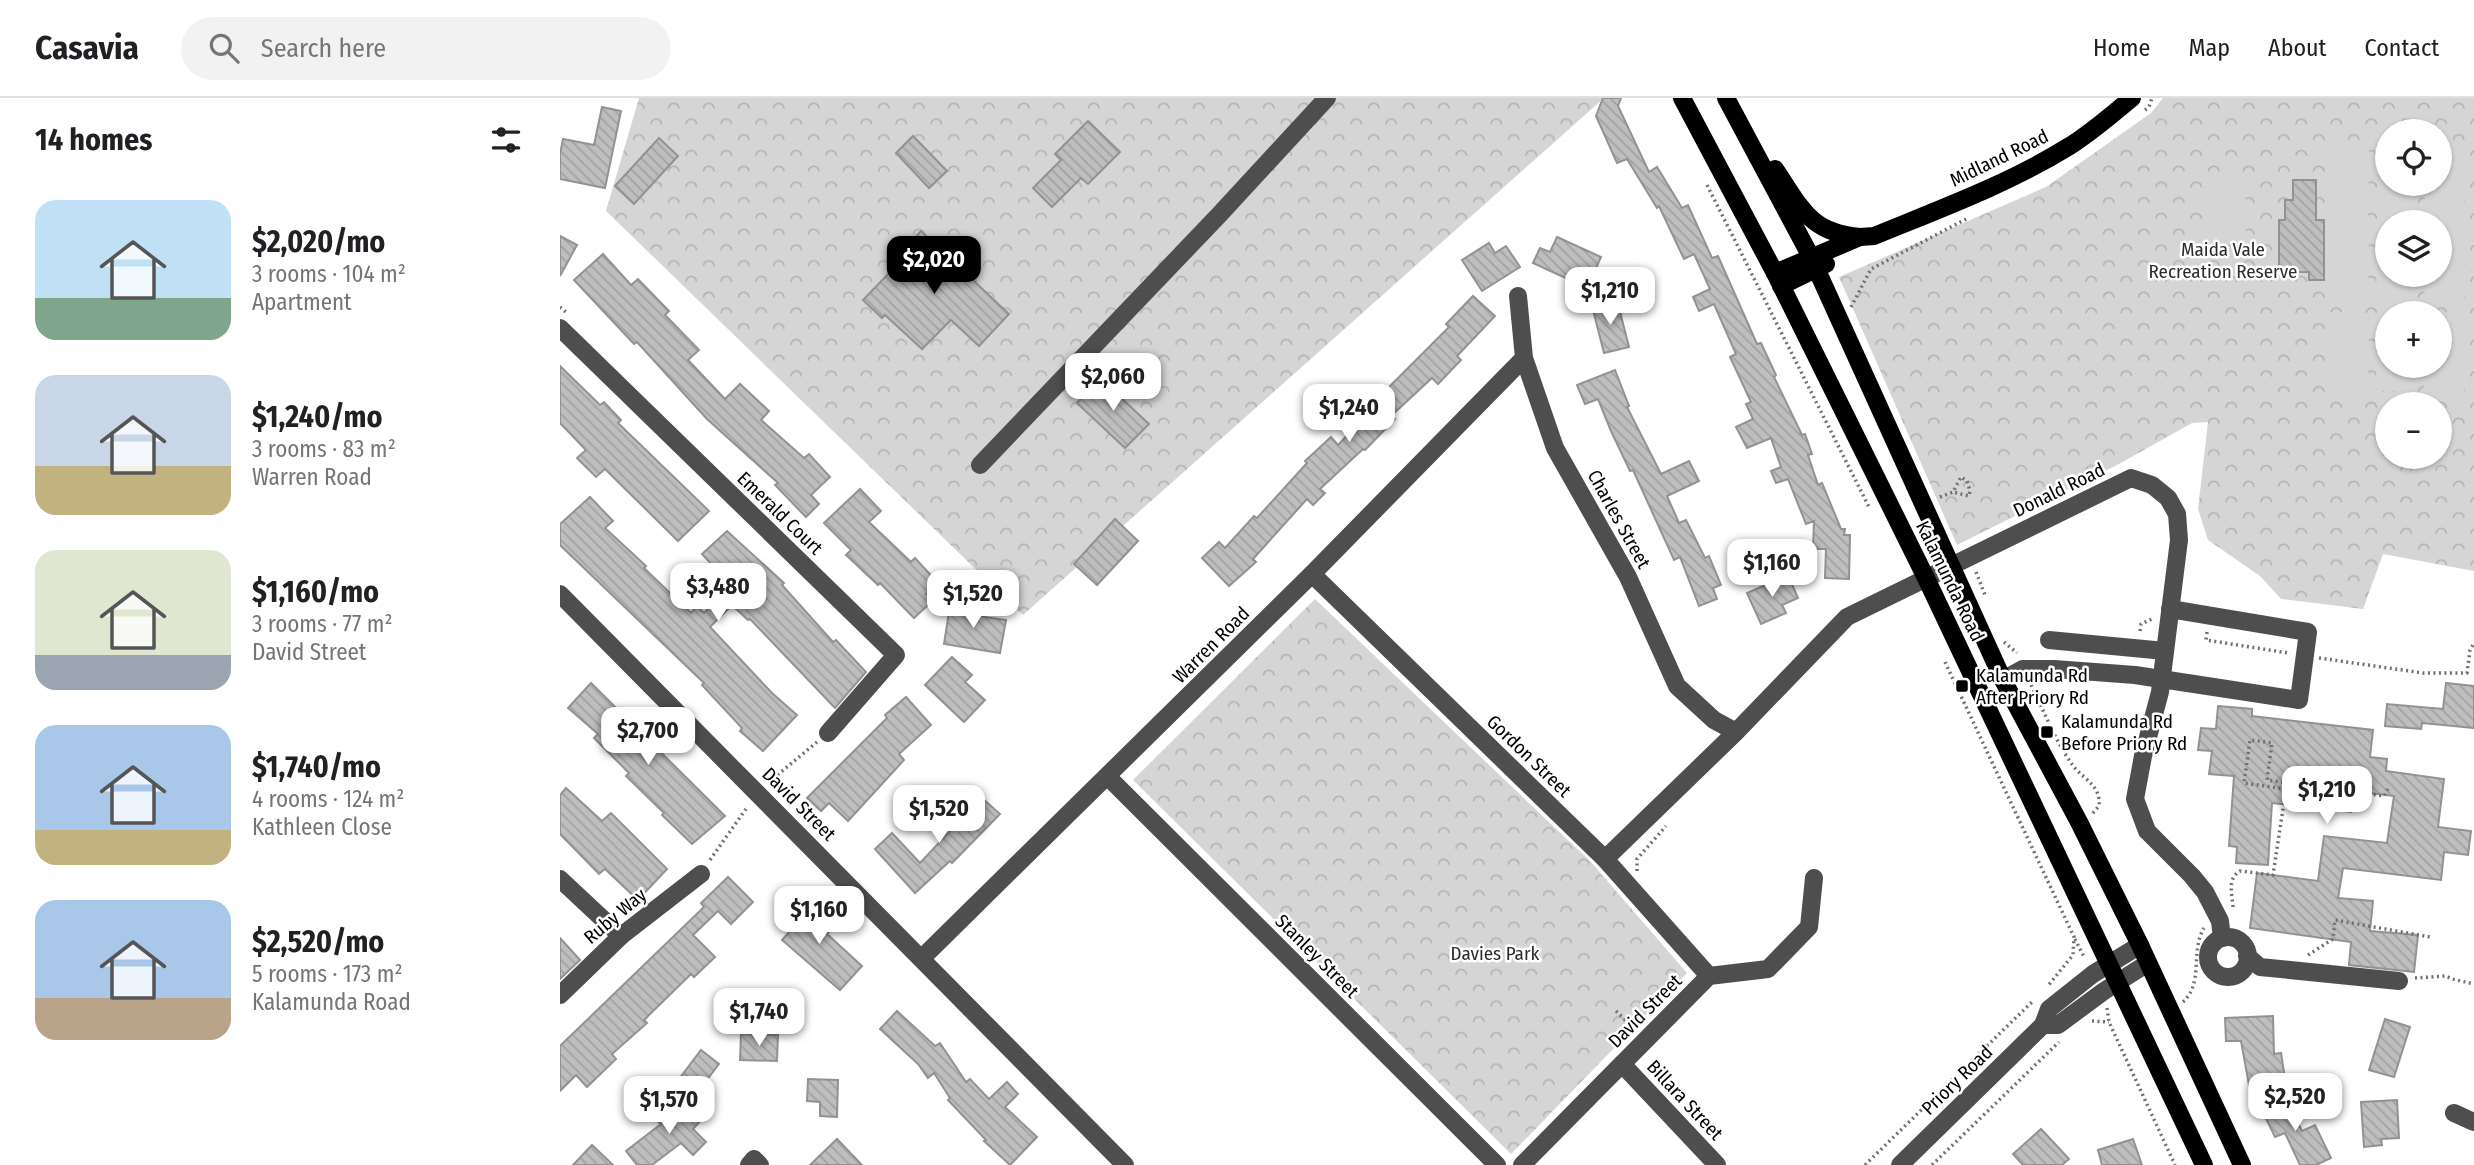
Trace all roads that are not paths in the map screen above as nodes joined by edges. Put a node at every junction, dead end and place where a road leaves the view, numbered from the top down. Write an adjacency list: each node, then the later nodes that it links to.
1 (1327, 98): 11 (street)
2 (1682, 98): 7 (main road, Kalamunda Road)
3 (1726, 98): 5 (main road); 6 (main road, Kalamunda Road)
4 (2132, 98): 5 (main road, Midland Road)
5 (1867, 236): 6 (main road, Midland Road)
6 (1813, 263): 7 (main road, Midland Road); 12 (main road, Kalamunda Road)
7 (1778, 279): 14 (main road, Kalamunda Road)
8 (1518, 296): 10 (street, Charles Street)
9 (560, 328): 22 (street, Emerald Court)
10 (1524, 358): 13 (street, Warren Road); 21 (street, Charles Street)
11 (980, 465)
12 (1952, 566): 14 (street, Donald Road); 16 (street, Donald Road); 20 (main road, Kalamunda Road)
13 (1312, 574): 23 (street, Warren Road); 24 (street, Gordon Street)
14 (1926, 578): 21 (street, Donald Road); 34 (main road, Kalamunda Road)
15 (560, 594): 32 (street, David Street)
16 (2170, 609): 18 (street, Donald Road); 19 (street)
17 (2049, 640): 18 (street)
18 (2165, 651): 19 (street, Donald Road)
19 (2162, 679): 20 (street); 28 (street, Donald Road)
20 (2003, 680): 30 (main road, Kalamunda Road)
21 (1736, 732): 24 (street, Donald Road)
22 (828, 733)
23 (1108, 777): 32 (street, Warren Road); 46 (street, Stanley Street)
24 (1605, 859): 35 (street, Gordon Street)
25 (701, 874): 29 (street, Ruby Way)
26 (1814, 877): 35 (street, David Street)
27 (560, 879): 29 (street)
28 (2221, 930): 31 (street); 31 (street)
29 (621, 936): 38 (street, Ruby Way)
30 (2140, 945): 33 (main road, Kalamunda Road); 34 (street, Priory Road)
31 (2248, 956): 36 (street)
32 (922, 958): 45 (street, David Street)
33 (2148, 963): 37 (street, Priory Road); 51 (main road, Kalamunda Road)
34 (2108, 965): 37 (main road, Kalamunda Road); 39 (street, Priory Road)
35 (1709, 976): 40 (street, David Street)
36 (2399, 981)
37 (2117, 983): 39 (street, Priory Road); 50 (main road, Kalamunda Road)
38 (560, 995)
39 (2043, 1025): 49 (street, Priory Road)
40 (1622, 1064): 47 (street, David Street); 48 (street, Billara Street)
41 (2454, 1113): 42 (street)
42 (2474, 1122)
43 (749, 1165): 44 (street)
44 (760, 1165)
45 (1125, 1165)
46 (1497, 1165)
47 (1522, 1165)
48 (1717, 1165)
49 (1900, 1165)
50 (2204, 1165)
51 (2242, 1165)

